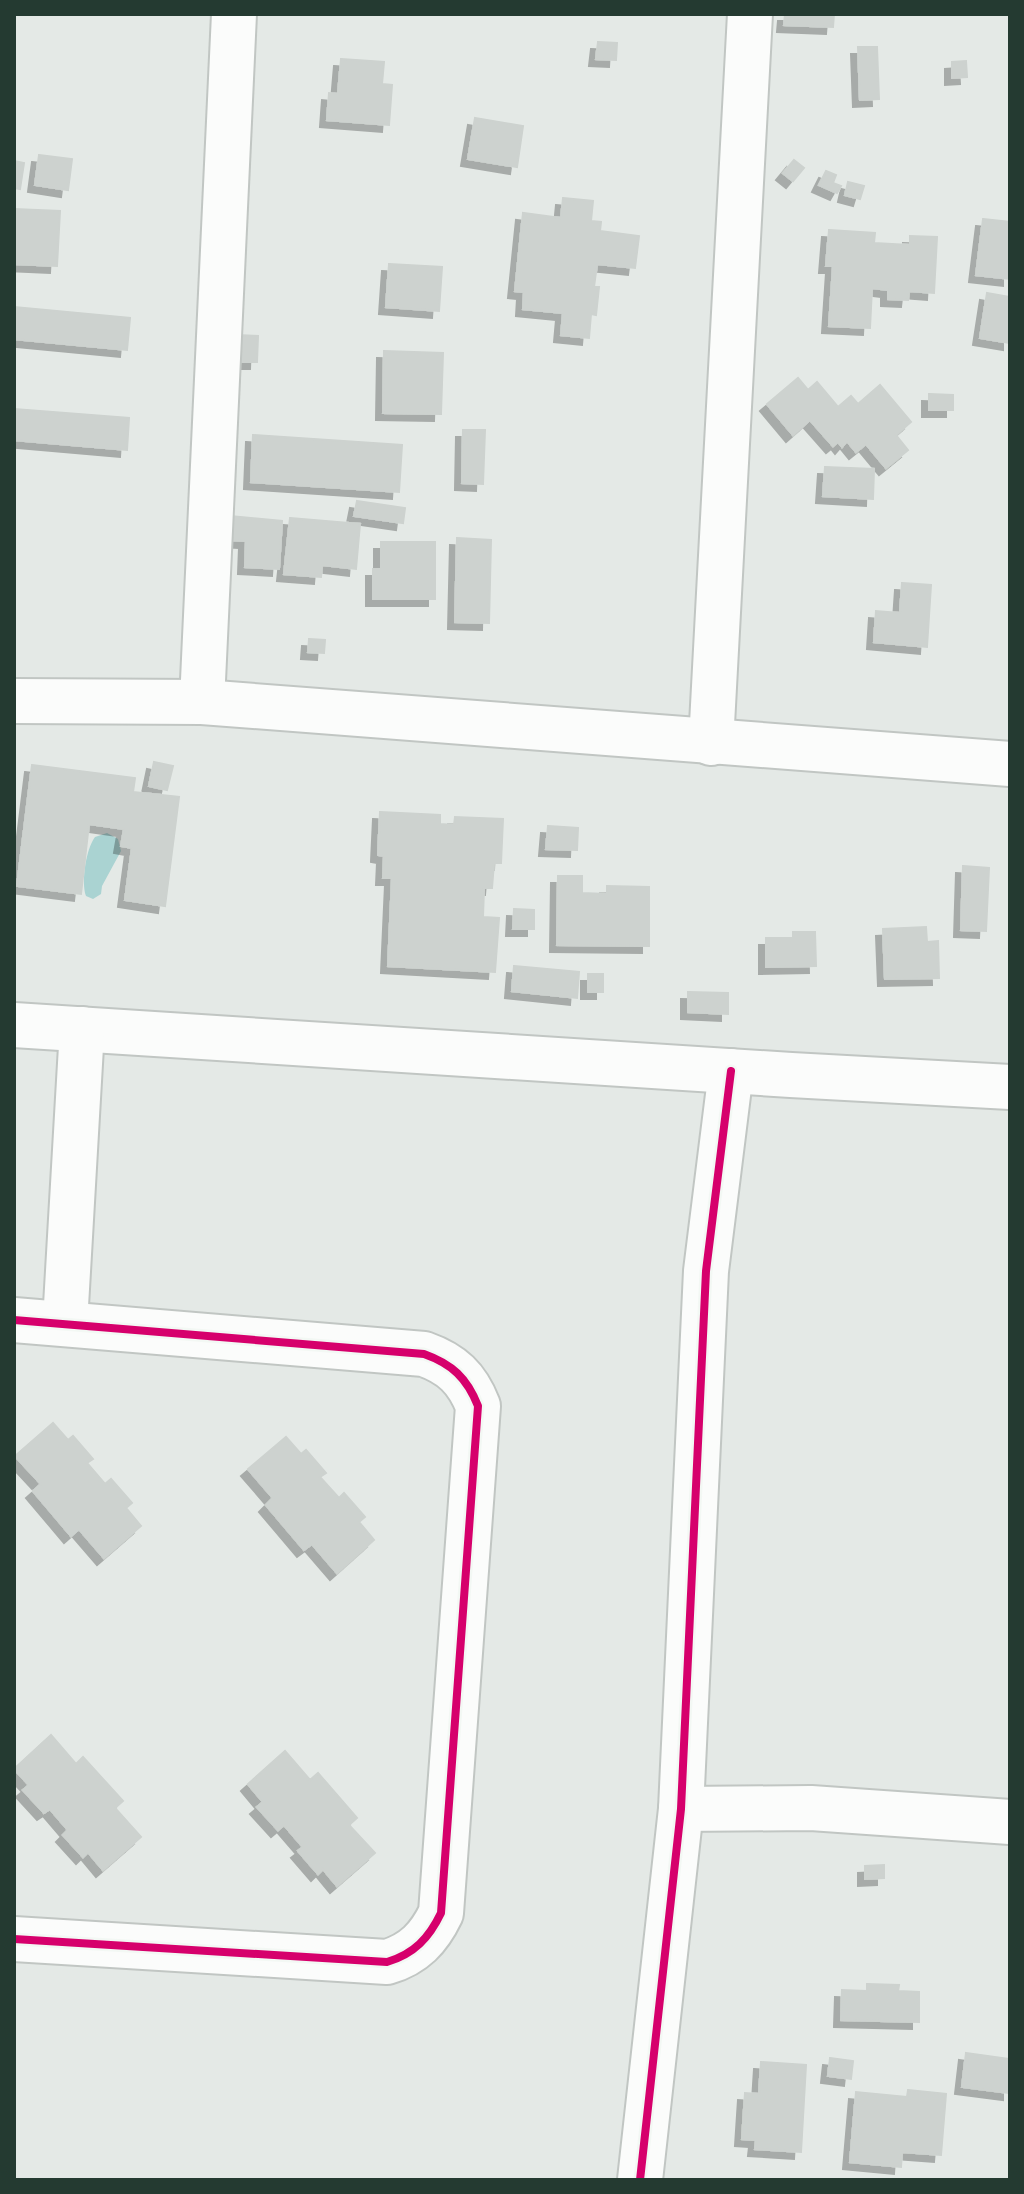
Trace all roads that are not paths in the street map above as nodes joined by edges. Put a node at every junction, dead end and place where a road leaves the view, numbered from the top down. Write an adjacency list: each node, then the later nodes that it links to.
1 (234, 14): 4 (street)
2 (750, 14): 5 (street)
3 (14, 701): 4 (street)
4 (202, 702): 5 (street)
5 (711, 743): 6 (street)
6 (1010, 764)
7 (14, 1025): 8 (street)
8 (82, 1029): 9 (street); 12 (street)
9 (731, 1071): 10 (street); 13 (street)
10 (1010, 1087)
11 (14, 1320): 12 (street)
12 (65, 1323): 15 (street)
13 (681, 1809): 14 (street); 16 (street)
14 (1010, 1822)
15 (14, 1939)
16 (640, 2180)

